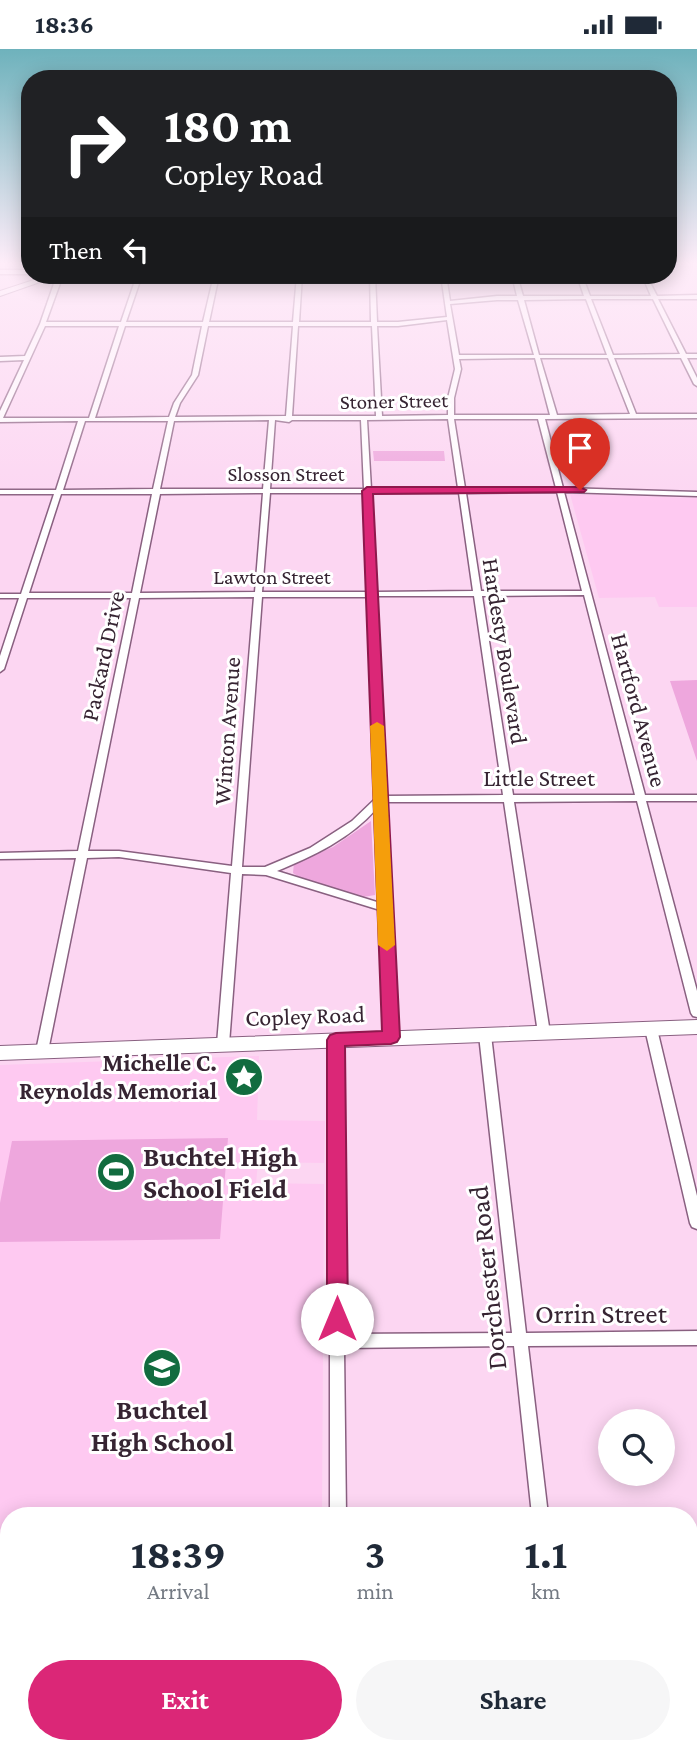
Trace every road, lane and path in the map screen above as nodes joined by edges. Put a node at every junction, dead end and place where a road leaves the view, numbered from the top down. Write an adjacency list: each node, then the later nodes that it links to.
1 (33, 344): 15 (street)
2 (114, 344): 26 (street)
3 (202, 344): 27 (street, Packard Drive)
4 (294, 344): 29 (street)
5 (375, 344): 25 (street)
6 (454, 344): 14 (street, Hardesty Boulevard)
7 (534, 344): 10 (street)
8 (606, 344): 11 (street)
9 (677, 344): 12 (street)
10 (537, 356): 11 (street); 14 (street); 21 (street)
11 (610, 356): 12 (street); 18 (street)
12 (683, 356): 13 (street); 17 (street)
13 (697, 356)
14 (456, 357): 22 (street, Hardesty Boulevard)
15 (27, 358): 16 (street); 23 (street)
16 (0, 359)
17 (697, 384)
18 (633, 415): 19 (street, Stoner Street); 21 (street, Stoner Street)
19 (697, 416)
20 (541, 417): 21 (street, Stoner Street); 22 (street, Stoner Street); 31 (street, Hartford Avenue)
21 (554, 417)
22 (451, 418): 25 (street, Stoner Street); 30 (street, Hardesty Boulevard)
23 (0, 419): 26 (street, Stoner Street)
24 (364, 419): 25 (street, Stoner Street); 29 (street, Stoner Street); 33 (street)
25 (379, 419)
26 (86, 420): 27 (street, Stoner Street); 35 (street)
27 (171, 420): 28 (street, Stoner Street); 36 (street, Packard Drive)
28 (272, 420): 29 (street, Stoner Street); 32 (street, Winton Avenue)
29 (289, 420)
30 (461, 490): 31 (street, Slosson Street); 33 (street, Slosson Street); 40 (street, Hardesty Boulevard)
31 (558, 490): 37 (street, Slosson Street); 38 (street, Hartford Avenue)
32 (266, 491): 33 (street, Slosson Street); 36 (street, Slosson Street); 41 (street, Winton Avenue)
33 (367, 491): 39 (street)
34 (0, 492): 35 (street, Slosson Street)
35 (59, 492): 36 (street, Slosson Street); 43 (street)
36 (157, 492): 44 (street, Packard Drive)
37 (697, 494)
38 (586, 593): 40 (street, Lawton Street); 47 (street, Hartford Avenue)
39 (371, 594): 40 (street, Lawton Street); 41 (street, Lawton Street); 49 (street)
40 (477, 594): 46 (street, Hardesty Boulevard)
41 (258, 595): 44 (street, Lawton Street); 52 (street, Winton Avenue)
42 (0, 596): 43 (street, Lawton Street)
43 (24, 596): 44 (street, Lawton Street); 45 (street)
44 (135, 596): 50 (street, Packard Drive)
45 (0, 669)
46 (508, 798): 47 (street, Little Street); 49 (street, Little Street); 58 (street, Hardesty Boulevard)
47 (641, 798): 48 (street, Little Street); 55 (street, Hartford Avenue)
48 (697, 798)
49 (380, 799): 53 (street); 54 (street)
50 (82, 853): 51 (street); 52 (street); 63 (street, Packard Drive)
51 (0, 856)
52 (237, 870): 53 (street); 62 (street, Winton Avenue)
53 (266, 871): 54 (street)
54 (385, 908): 60 (street)
55 (697, 1013)
56 (697, 1027): 57 (main road, Copley Road)
57 (651, 1028): 58 (main road, Copley Road); 65 (street)
58 (544, 1033): 59 (main road, Copley Road)
59 (485, 1035): 60 (main road, Copley Road); 66 (street, Dorchester Road)
60 (391, 1037): 61 (main road, Copley Road)
61 (336, 1040): 62 (main road, Copley Road); 68 (street)
62 (223, 1044): 63 (main road, Copley Road)
63 (42, 1051): 64 (main road, Copley Road)
64 (0, 1053)
65 (697, 1223)
66 (521, 1338): 67 (street, Orrin Street); 68 (street, Orrin Street); 70 (street, Dorchester Road)
67 (697, 1338)
68 (338, 1341): 69 (street)
69 (338, 1507)
70 (539, 1507)

